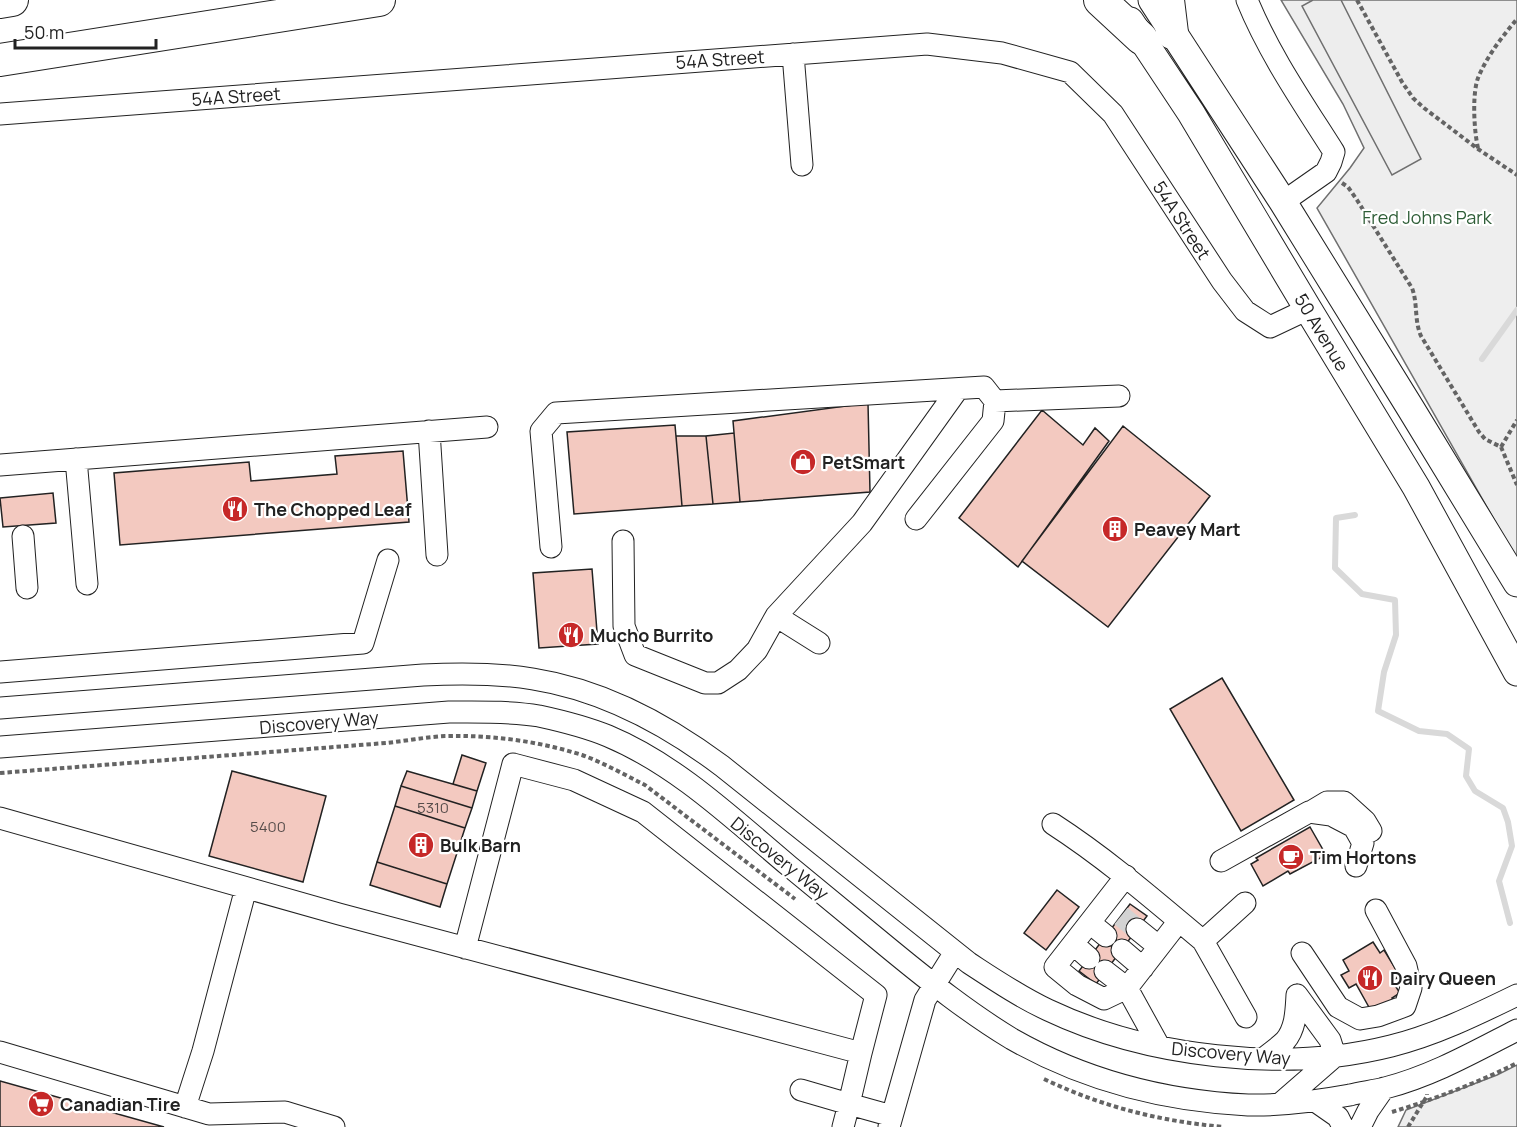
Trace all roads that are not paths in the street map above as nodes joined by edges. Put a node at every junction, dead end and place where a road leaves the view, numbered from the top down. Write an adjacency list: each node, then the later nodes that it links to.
1 (12, 0): 8 (highway)
2 (379, 0): 12 (highway)
3 (1100, 0): 10 (highway)
4 (1116, 0): 10 (main road, 50 Avenue)
5 (1152, 0): 9 (main road, 50 Avenue)
6 (1168, 0): 9 (highway)
7 (1247, 0): 15 (street)
8 (0, 2)
9 (1172, 33): 15 (main road, 50 Avenue)
10 (1141, 38): 16 (main road, 50 Avenue)
11 (793, 54): 13 (street, 54A Street); 14 (street); 16 (street, 54A Street)
12 (0, 60)
13 (0, 114)
14 (802, 165)
15 (1283, 202): 30 (main road, 50 Avenue)
16 (1308, 309): 36 (main road, 50 Avenue)
17 (958, 388): 19 (street); 27 (street); 33 (street)
18 (1119, 396): 19 (street)
19 (996, 401): 24 (street)
20 (487, 427): 21 (street)
21 (429, 431): 22 (street); 28 (street)
22 (76, 459): 23 (street); 31 (street)
23 (0, 465)
24 (916, 519)
25 (23, 536): 32 (street)
26 (623, 542): 33 (street)
27 (551, 547)
28 (437, 555)
29 (388, 560): 35 (street)
30 (1517, 583)
31 (87, 584)
32 (27, 588)
33 (776, 616): 34 (street)
34 (819, 643)
35 (0, 672)
36 (1517, 672)
37 (0, 708): 53 (street, Discovery Way)
38 (0, 747): 57 (street, Discovery Way)
39 (0, 818): 44 (street)
40 (1053, 824): 43 (street)
41 (1221, 861): 42 (street)
42 (1356, 866)
43 (1126, 876): 47 (street); 48 (street)
44 (246, 888): 52 (street); 72 (street)
45 (1245, 903): 50 (street)
46 (1376, 910): 54 (street)
47 (1121, 916): 49 (street); 51 (street)
48 (1179, 921): 50 (street); 51 (street)
49 (1106, 936): 55 (street); 56 (street)
50 (1203, 941): 60 (street)
51 (1158, 946): 56 (street)
52 (465, 948): 64 (street); 64 (street)
53 (955, 952): 57 (street); 62 (street, Discovery Way)
54 (1302, 953)
55 (1089, 958): 58 (street); 58 (street)
56 (1143, 968): 58 (street)
57 (934, 985): 70 (street, Discovery Way); 74 (street)
58 (1127, 988): 62 (street)
59 (1517, 995): 65 (street, Discovery Way)
60 (1246, 1017)
61 (1517, 1029): 67 (street, Discovery Way)
62 (1159, 1046): 66 (street, Discovery Way)
63 (0, 1052): 72 (street)
64 (861, 1053): 71 (street)
65 (1335, 1056): 66 (street, Discovery Way); 66 (street); 70 (street)
66 (1263, 1059)
67 (1384, 1088): 69 (street, Discovery Way); 75 (street)
68 (801, 1090): 71 (street)
69 (1315, 1101): 70 (street, Discovery Way); 78 (street)
70 (1281, 1103)
71 (849, 1104): 74 (street); 77 (street)
72 (185, 1107): 73 (street)
73 (283, 1120): 76 (street)
74 (891, 1122)
75 (1362, 1123)
76 (334, 1127)
77 (843, 1127)
78 (1343, 1127)

